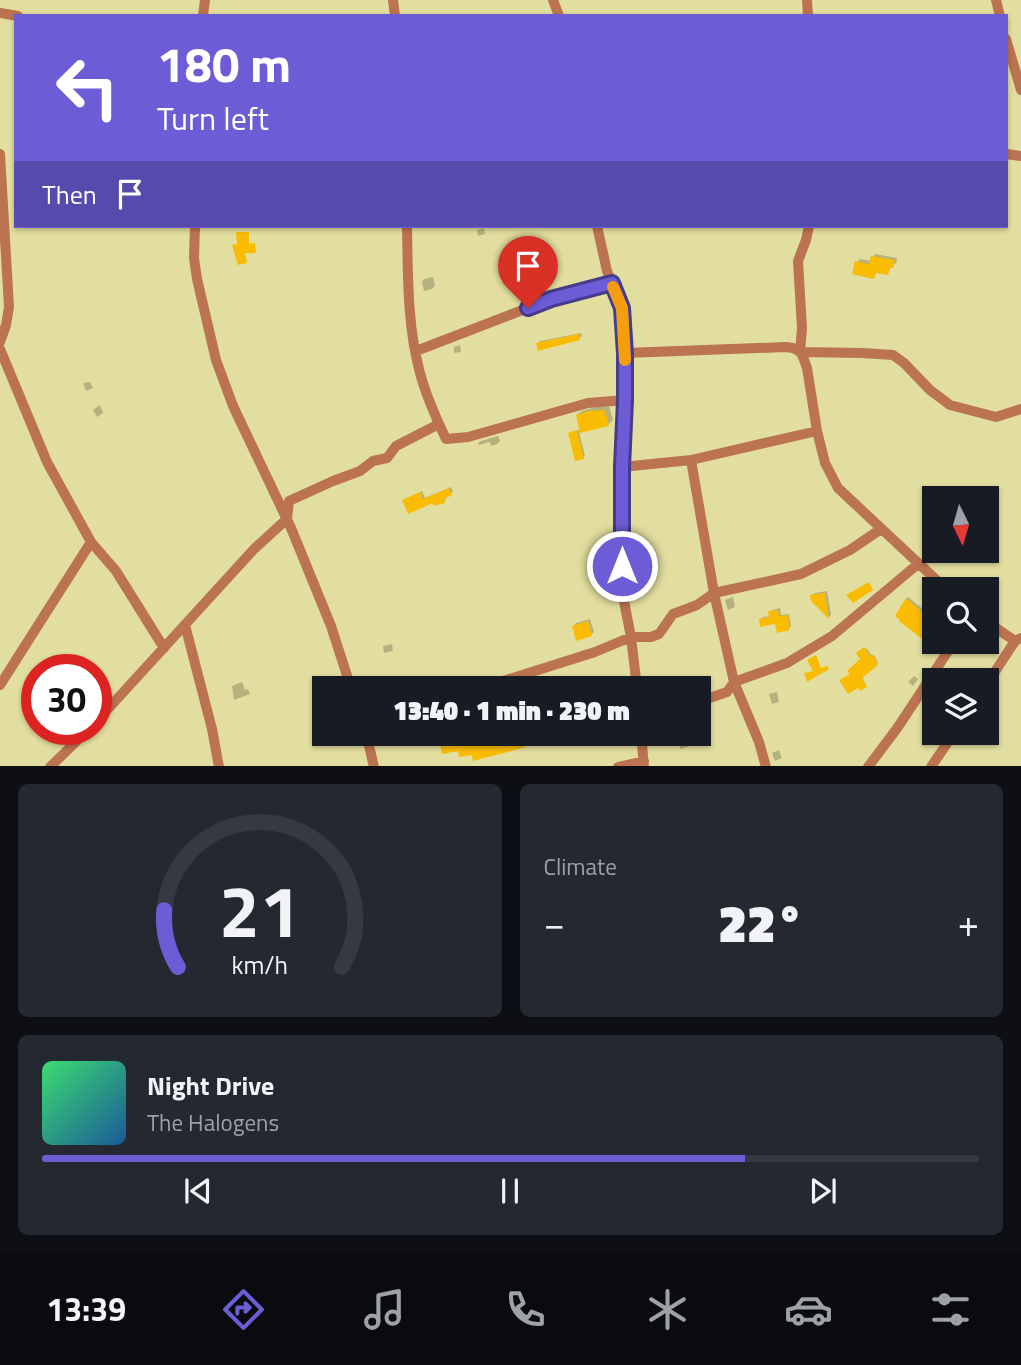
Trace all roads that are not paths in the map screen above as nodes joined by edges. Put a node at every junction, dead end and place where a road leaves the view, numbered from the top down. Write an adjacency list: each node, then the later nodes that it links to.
1 (1008, 46): 2 (street)
2 (1021, 90)
3 (0, 154): 4 (street)
4 (2, 205): 10 (street)
5 (195, 228): 21 (street)
6 (407, 228): 12 (street)
7 (598, 228): 9 (street)
8 (809, 228): 13 (street)
9 (612, 283): 12 (street); 14 (street)
10 (0, 342)
11 (0, 349): 23 (street)
12 (415, 351): 17 (street)
13 (800, 352): 14 (street); 16 (street); 18 (street)
14 (625, 354): 15 (street)
15 (625, 400): 17 (street); 20 (street)
16 (1021, 409)
17 (439, 424): 21 (street)
18 (817, 431): 19 (street); 22 (street)
19 (691, 460): 20 (street); 26 (street)
20 (622, 467): 29 (street)
21 (287, 519): 27 (street); 34 (street)
22 (881, 529): 24 (street); 26 (street)
23 (91, 542): 31 (street); 38 (street)
24 (918, 564): 25 (street); 37 (street)
25 (932, 577)
26 (714, 593): 29 (street); 37 (street)
27 (186, 625): 31 (street); 47 (street)
28 (999, 629): 30 (street)
29 (631, 637): 35 (street); 36 (street)
30 (1018, 640): 33 (street)
31 (164, 648): 40 (street)
32 (946, 654): 51 (street)
33 (998, 668)
34 (347, 676)
35 (519, 676)
36 (635, 676)
37 (734, 682): 39 (street); 50 (street)
38 (0, 685)
39 (711, 698)
40 (112, 705)
41 (72, 745): 46 (street)
42 (946, 745): 52 (street)
43 (370, 746): 48 (street)
44 (642, 746): 45 (street)
45 (644, 764): 49 (street)
46 (50, 766)
47 (219, 766)
48 (374, 766)
49 (618, 766)
50 (766, 766)
51 (867, 766)
52 (931, 766)

